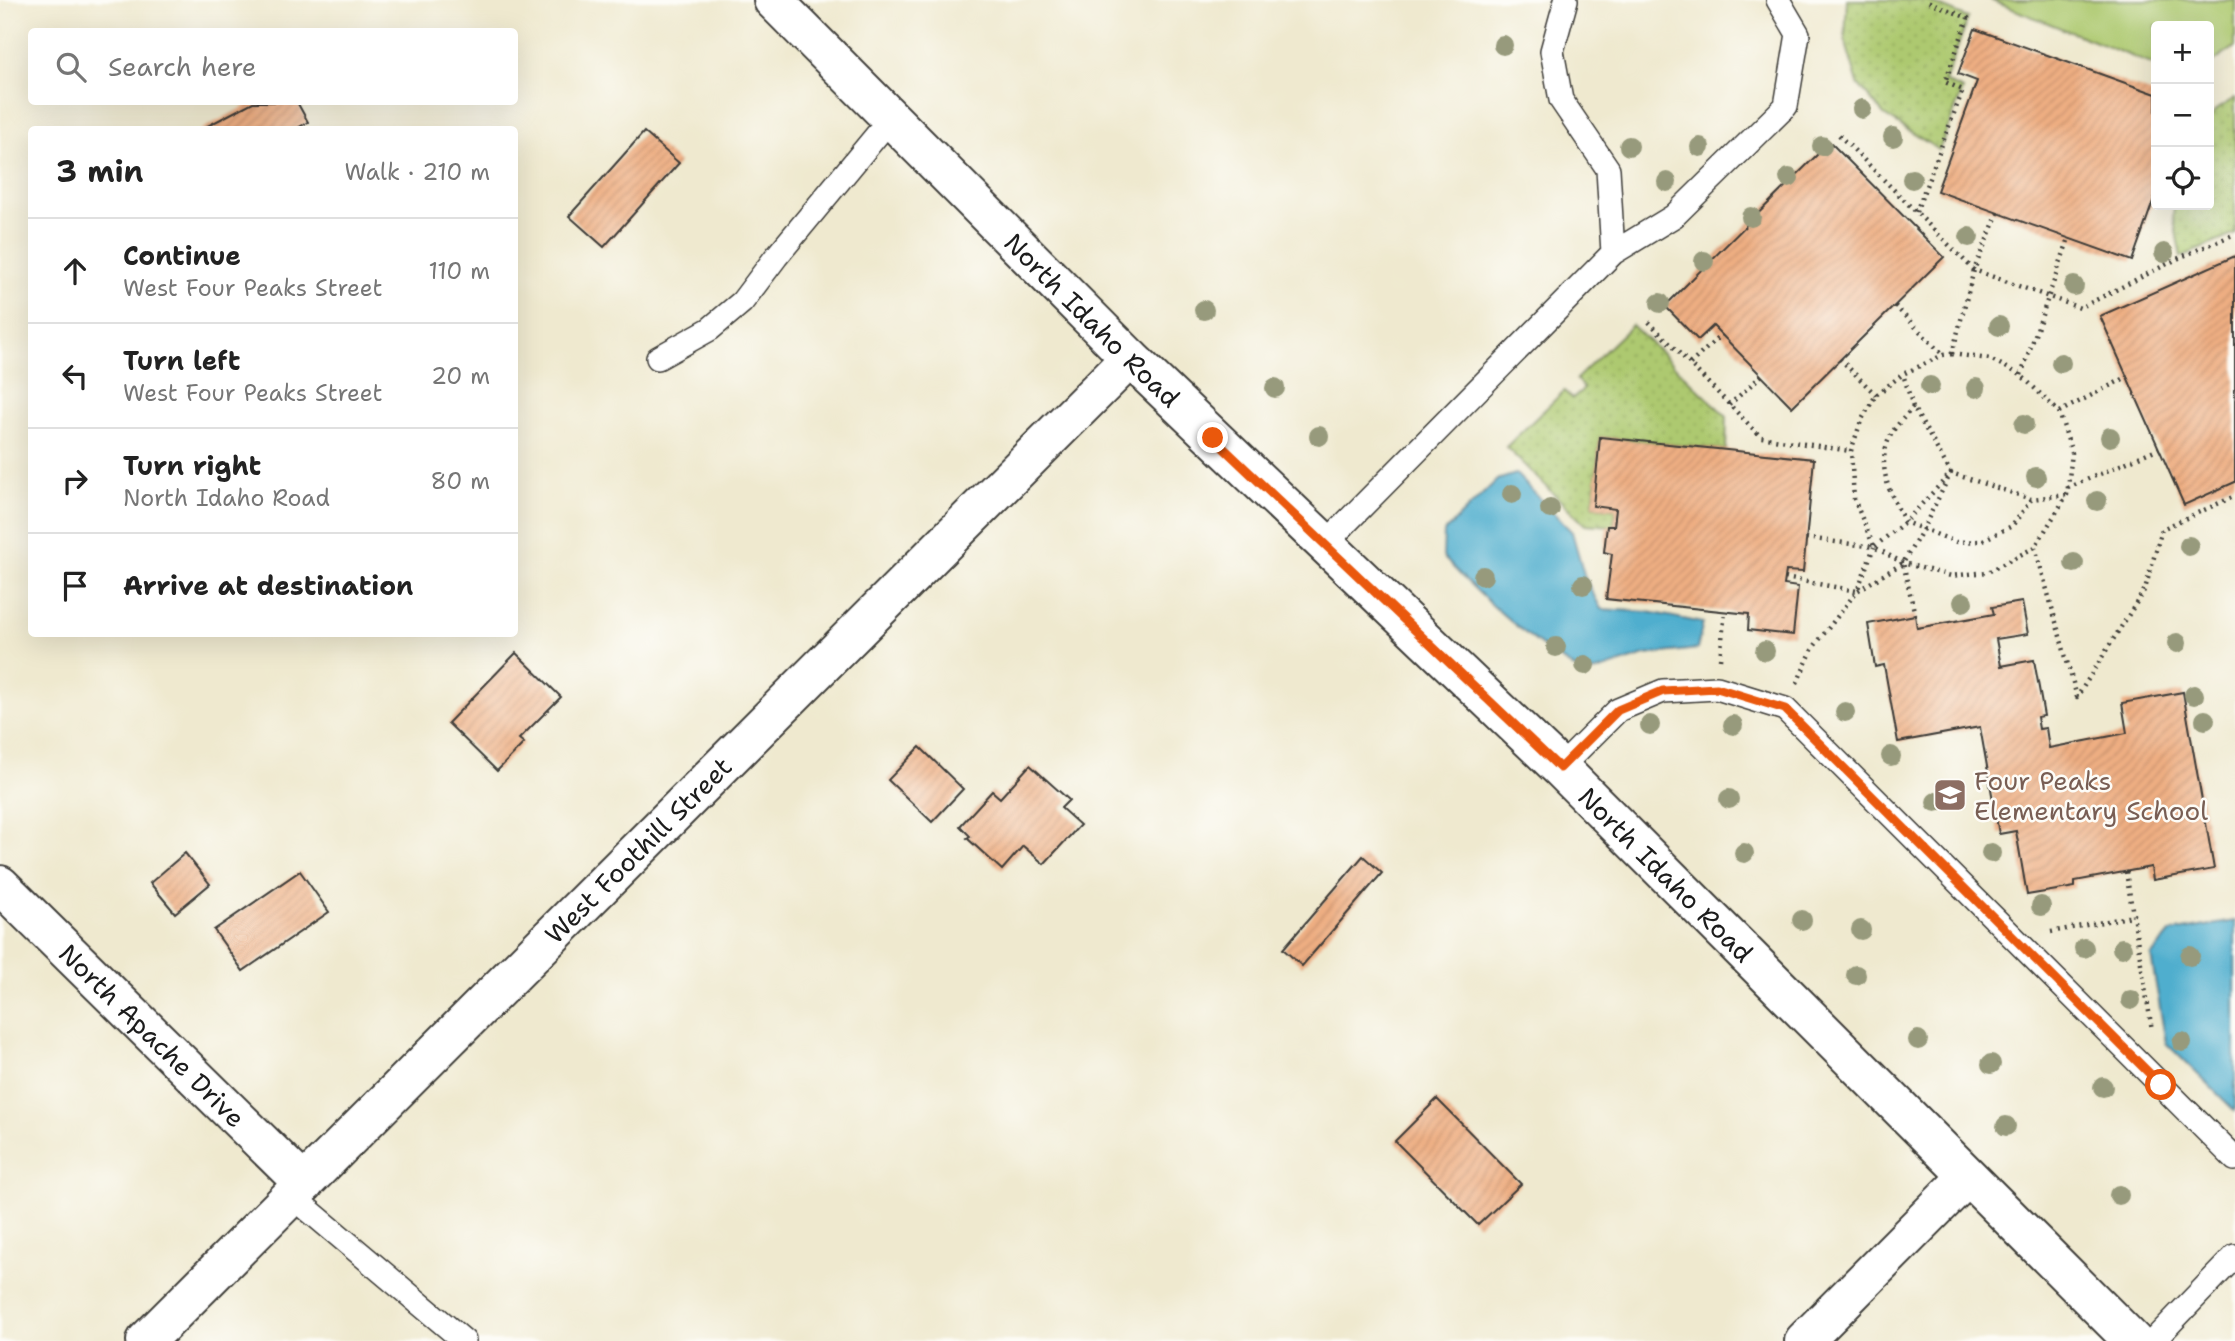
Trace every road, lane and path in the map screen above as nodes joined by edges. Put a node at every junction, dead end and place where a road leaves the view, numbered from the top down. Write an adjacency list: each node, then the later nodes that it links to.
1 (773, 0): 5 (street, North Idaho Road)
2 (1566, 0): 11 (lane)
3 (1778, 0): 11 (lane)
4 (1925, 0): 7 (path)
5 (891, 118): 19 (lane); 20 (street, North Idaho Road)
6 (1839, 135): 7 (path)
7 (1916, 212): 12 (path)
8 (1998, 213): 12 (path)
9 (2235, 234): 13 (path)
10 (2068, 238): 13 (path)
11 (1613, 253): 41 (lane)
12 (1974, 270): 13 (path); 17 (path)
13 (2049, 297): 25 (path)
14 (1895, 306): 18 (path)
15 (1649, 322): 22 (path)
16 (1722, 334): 22 (path)
17 (1952, 354): 18 (path); 25 (path)
18 (1943, 355): 23 (path)
19 (659, 358)
20 (1130, 358): 41 (street, North Idaho Road); 59 (street, West Foothill Street)
21 (1840, 359): 27 (path)
22 (1690, 364): 28 (path)
23 (1903, 374): 27 (path); 29 (path)
24 (1762, 375): 28 (path)
25 (2021, 375): 30 (path)
26 (2127, 377): 30 (path)
27 (1876, 395): 32 (path)
28 (1729, 405): 32 (path)
29 (1913, 407): 33 (path); 38 (path)
30 (2059, 412): 34 (path)
31 (2159, 448): 34 (path)
32 (1851, 451): 42 (path)
33 (1951, 472): 37 (path); 38 (path); 39 (path)
34 (2068, 488): 35 (path)
35 (2067, 495): 37 (path); 43 (path)
36 (2235, 496): 43 (path)
37 (2031, 499): 39 (path)
38 (1905, 522): 39 (path); 42 (path)
39 (1922, 531): 44 (path)
40 (1806, 538): 42 (path)
41 (1324, 545): 51 (street, North Idaho Road)
42 (1874, 547): 44 (path); 46 (path)
43 (2035, 547): 44 (path)
44 (1903, 563): 46 (path); 48 (path)
45 (1785, 578): 46 (path)
46 (1857, 592): 50 (path)
47 (1726, 611): 49 (path)
48 (1915, 615)
49 (1717, 688): 50 (lane); 51 (lane)
50 (1785, 709): 55 (lane)
51 (1560, 768): 58 (street, North Idaho Road)
52 (2126, 872): 54 (path)
53 (0, 885): 59 (street, North Apache Drive)
54 (2133, 916): 55 (path); 56 (path)
55 (2015, 939): 56 (lane)
56 (2161, 1085): 57 (lane)
57 (2235, 1159)
58 (1967, 1177): 63 (street); 64 (street, North Idaho Road)
59 (298, 1190): 61 (street, West Foothill Street); 62 (lane)
60 (2235, 1256): 65 (lane)
61 (146, 1341)
62 (464, 1341)
63 (1804, 1341)
64 (2133, 1341)
65 (2153, 1341)

